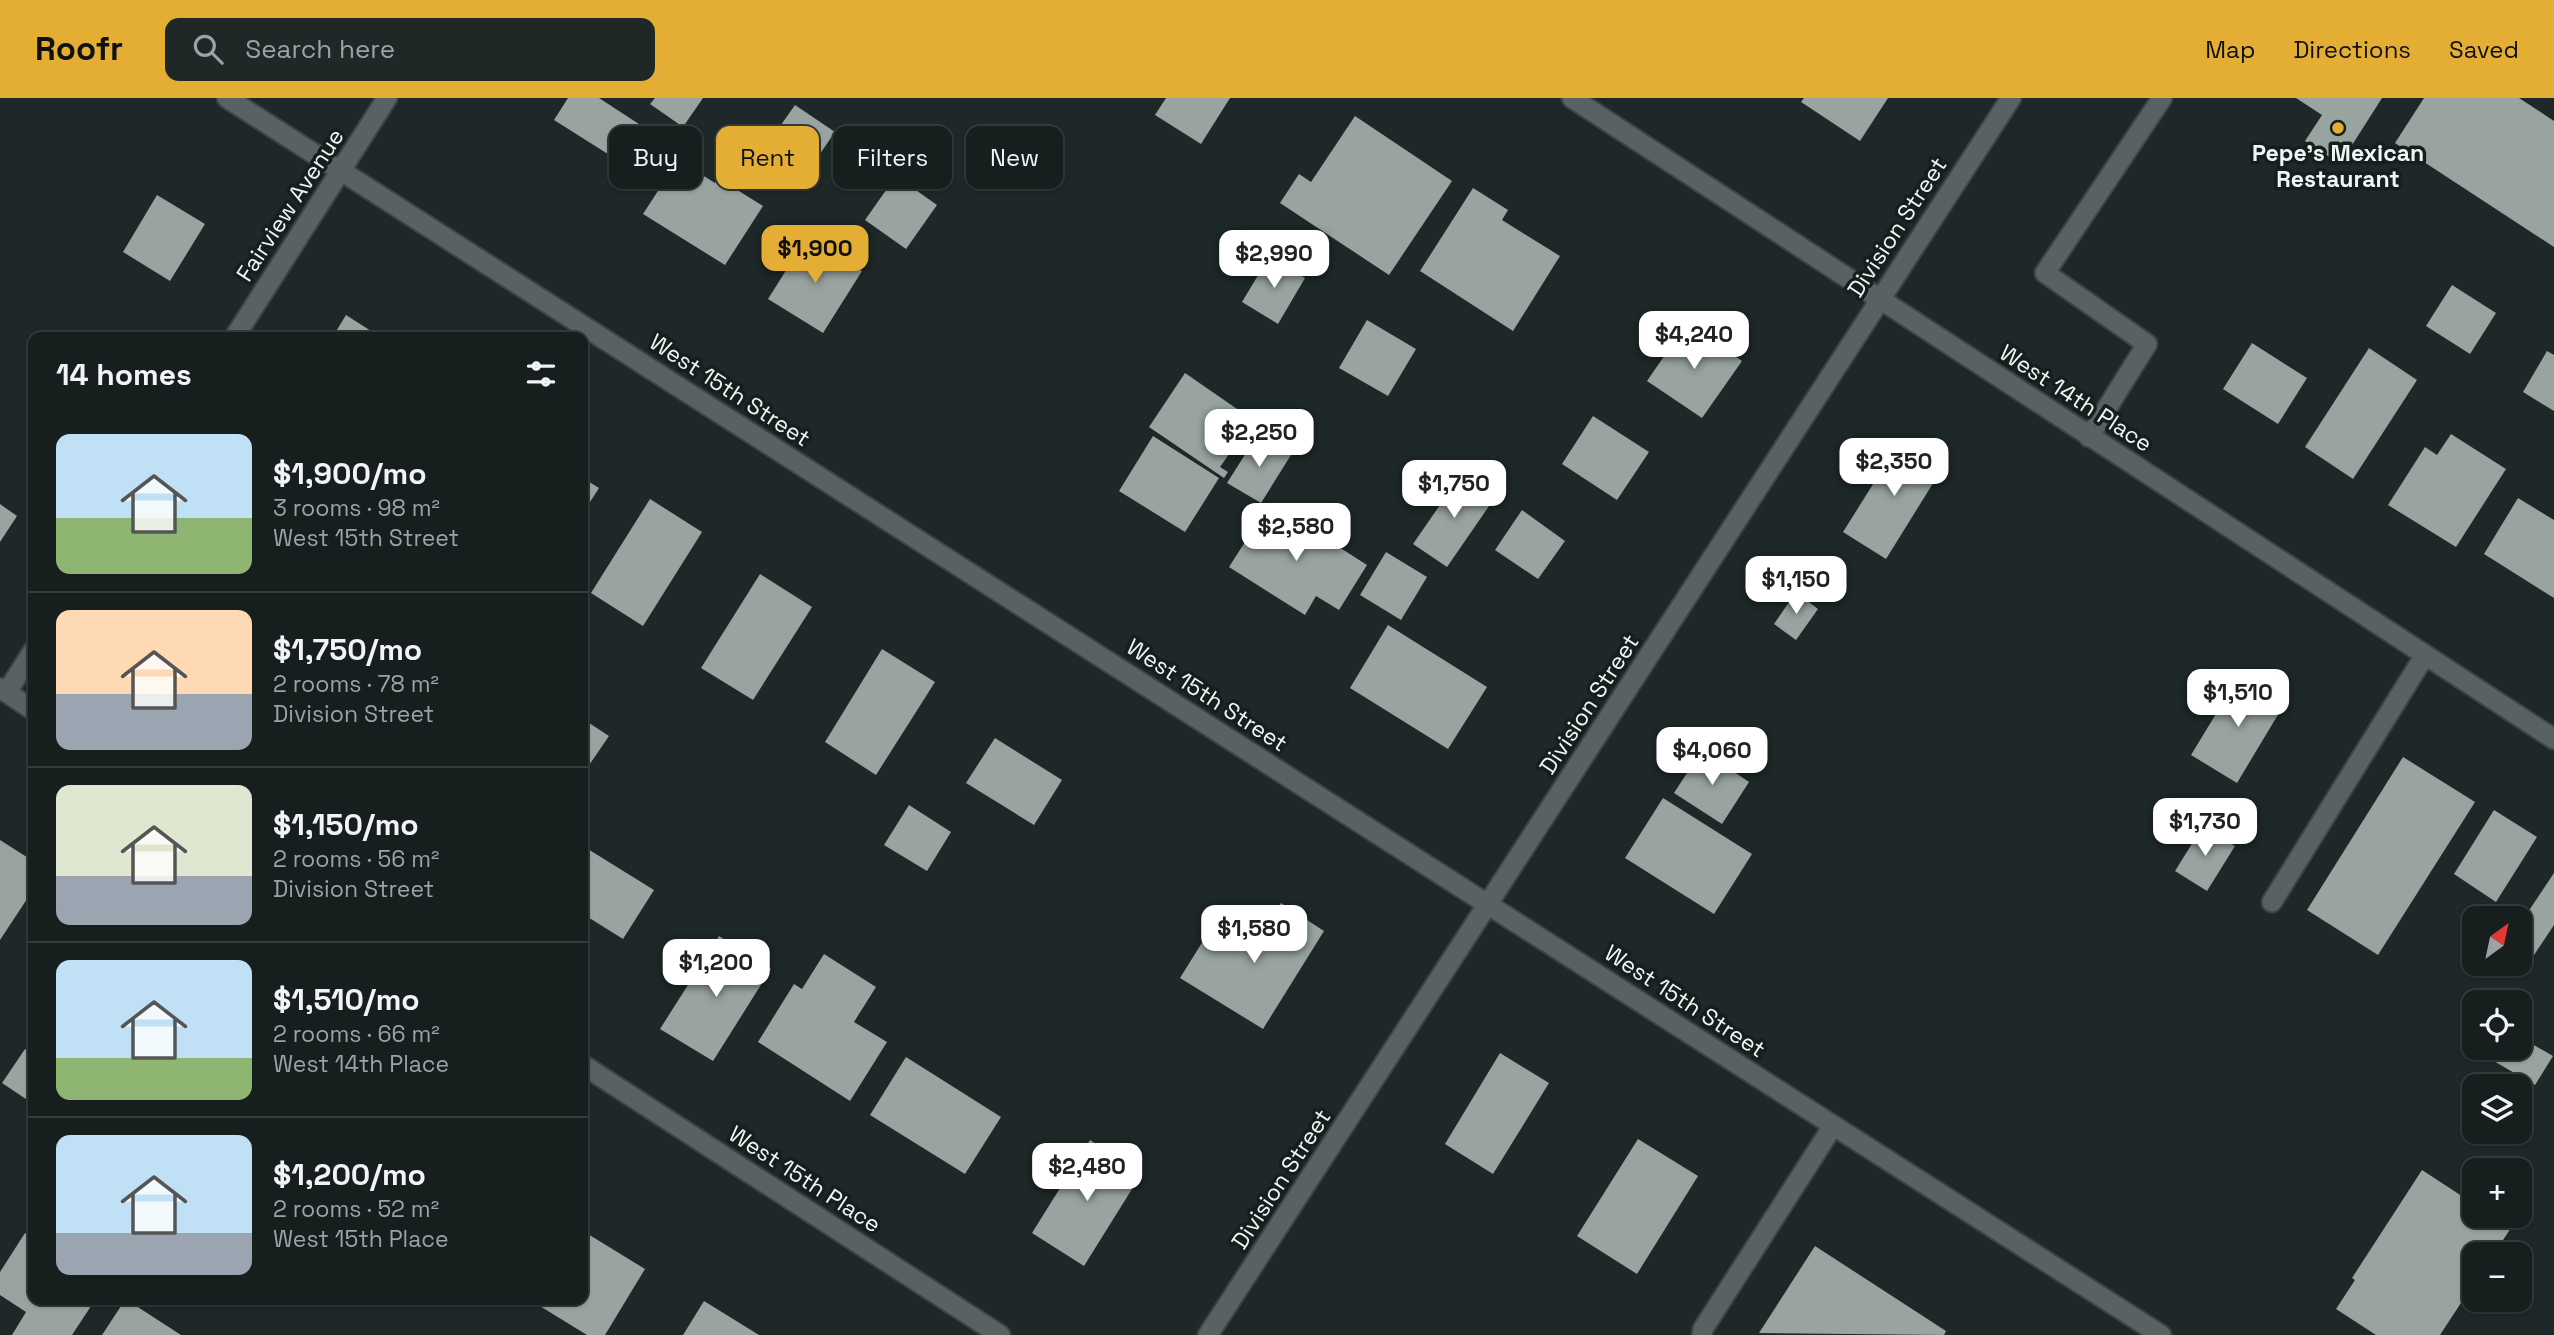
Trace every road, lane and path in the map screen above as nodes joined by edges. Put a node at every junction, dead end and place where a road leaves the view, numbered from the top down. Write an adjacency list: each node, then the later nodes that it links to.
1 (227, 98): 6 (street, West 15th Street)
2 (387, 98): 6 (street, Fairview Avenue)
3 (2011, 98): 7 (street, Division Street)
4 (2162, 98): 9 (street)
5 (1579, 100): 7 (street, West 14th Place)
6 (341, 170): 8 (street, Fairview Avenue); 16 (street, West 15th Street)
7 (1879, 299): 9 (street, West 14th Place); 16 (street, Division Street)
8 (238, 332)
9 (2089, 437): 10 (street, West 14th Place)
10 (2425, 655): 14 (street, West 14th Place); 15 (street)
11 (28, 658): 12 (street)
12 (2, 693): 13 (street)
13 (28, 707)
14 (2554, 738)
15 (2272, 902)
16 (1489, 905): 18 (street, West 15th Street); 20 (street, Division Street)
17 (588, 1068): 19 (street, West 15th Place)
18 (1833, 1126): 21 (street); 22 (street, West 15th Street)
19 (1000, 1335)
20 (1208, 1335)
21 (1702, 1335)
22 (2161, 1335)

